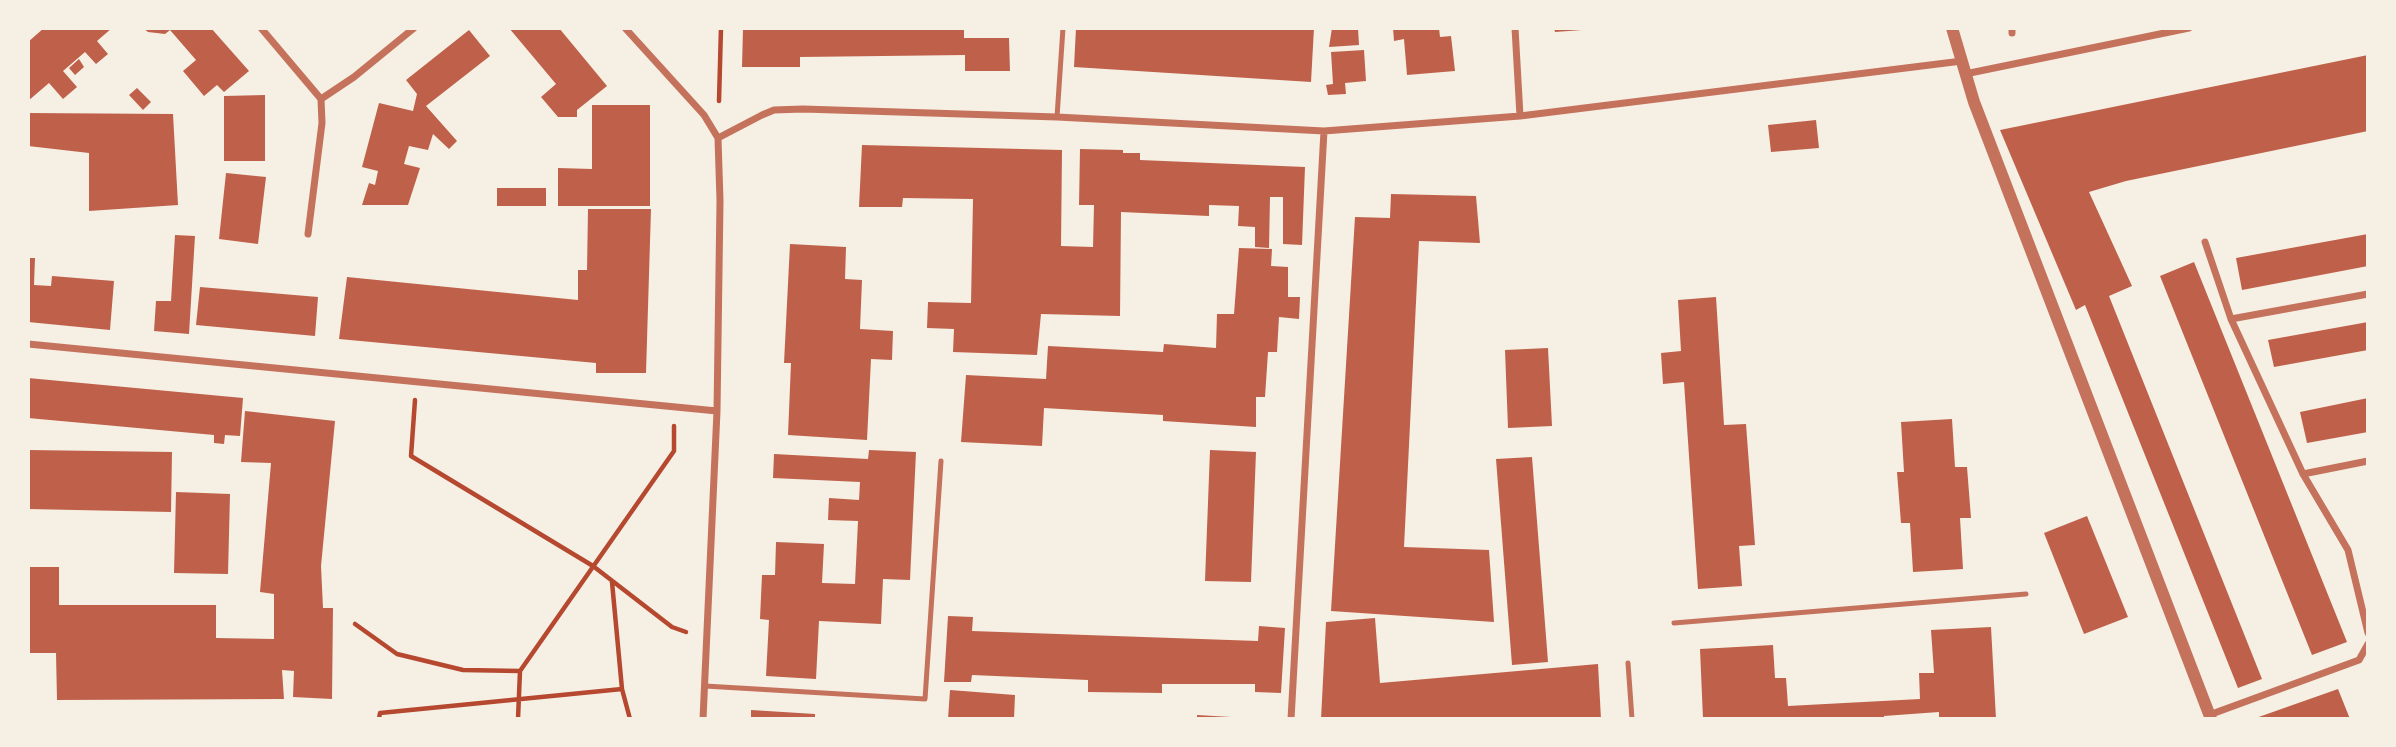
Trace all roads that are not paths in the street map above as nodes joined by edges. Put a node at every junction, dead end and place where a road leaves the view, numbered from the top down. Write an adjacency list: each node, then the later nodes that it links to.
1 (261, 28): 9 (street)
2 (414, 28): 9 (street)
3 (625, 28): 13 (street)
4 (1063, 28): 11 (lane)
5 (1515, 28): 10 (street)
6 (1952, 28): 8 (street)
7 (2189, 28): 8 (street)
8 (1964, 68): 10 (street); 29 (street)
9 (321, 99): 14 (street)
10 (1520, 116): 12 (street)
11 (1057, 117): 12 (street); 13 (street)
12 (1324, 131): 31 (street)
13 (718, 138): 19 (street)
14 (308, 234)
15 (2205, 242): 17 (street)
16 (2368, 294): 17 (street)
17 (2231, 319): 22 (street)
18 (28, 344): 19 (street)
19 (717, 411): 28 (street)
20 (941, 461): 28 (lane)
21 (2368, 461): 22 (street)
22 (2303, 474): 25 (street)
23 (2026, 594): 24 (lane)
24 (1674, 623)
25 (2368, 633)
26 (2368, 644): 29 (street)
27 (1628, 663): 32 (lane)
28 (705, 686): 30 (street)
29 (2210, 717)
30 (703, 719)
31 (1290, 719)
32 (1632, 719)

